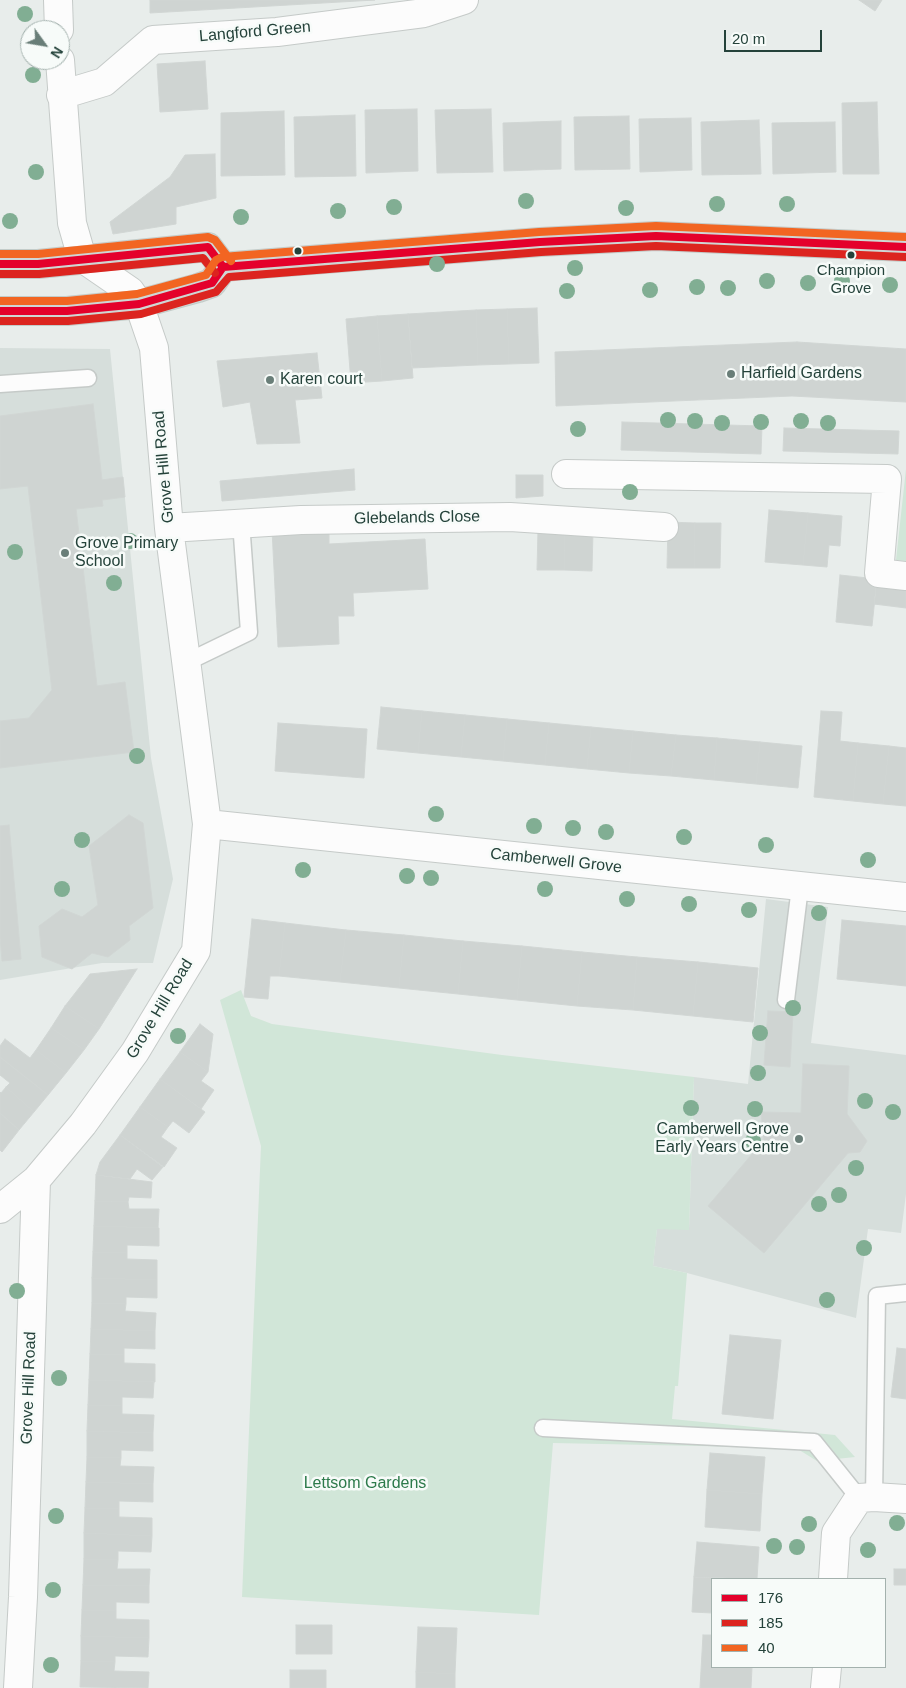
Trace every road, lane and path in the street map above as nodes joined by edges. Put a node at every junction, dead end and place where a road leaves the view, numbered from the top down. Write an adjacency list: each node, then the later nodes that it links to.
1 (58, 0): 3 (street)
2 (464, 0): 5 (street, Langford Green)
3 (59, 20)
4 (60, 70): 5 (street)
5 (61, 95): 7 (street)
6 (906, 247): 9 (main road)
7 (82, 258): 8 (main road); 9 (main road); 10 (street)
8 (0, 264)
9 (223, 267): 10 (main road)
10 (139, 304): 11 (main road); 17 (street, Grove Hill Road)
11 (0, 311)
12 (88, 378): 13 (lane)
13 (0, 384)
14 (566, 474): 18 (street)
15 (241, 522): 16 (street, Glebelands Close); 17 (street, Glebelands Close); 19 (lane)
16 (664, 527)
17 (169, 528): 19 (street, Grove Hill Road)
18 (906, 576)
19 (186, 663): 20 (street, Grove Hill Road)
20 (207, 824): 21 (street, Camberwell Grove); 24 (street, Grove Hill Road)
21 (800, 887): 22 (street, Camberwell Grove); 23 (lane)
22 (906, 897)
23 (786, 1000)
24 (36, 1180): 25 (street); 31 (street, Grove Hill Road)
25 (0, 1209)
26 (906, 1293): 28 (lane)
27 (544, 1428): 28 (lane)
28 (866, 1497): 29 (street); 30 (street)
29 (906, 1499)
30 (833, 1578)
31 (11, 1599): 33 (street, Grove Hill Road)
32 (827, 1668): 34 (street)
33 (18, 1688)
34 (824, 1688)

